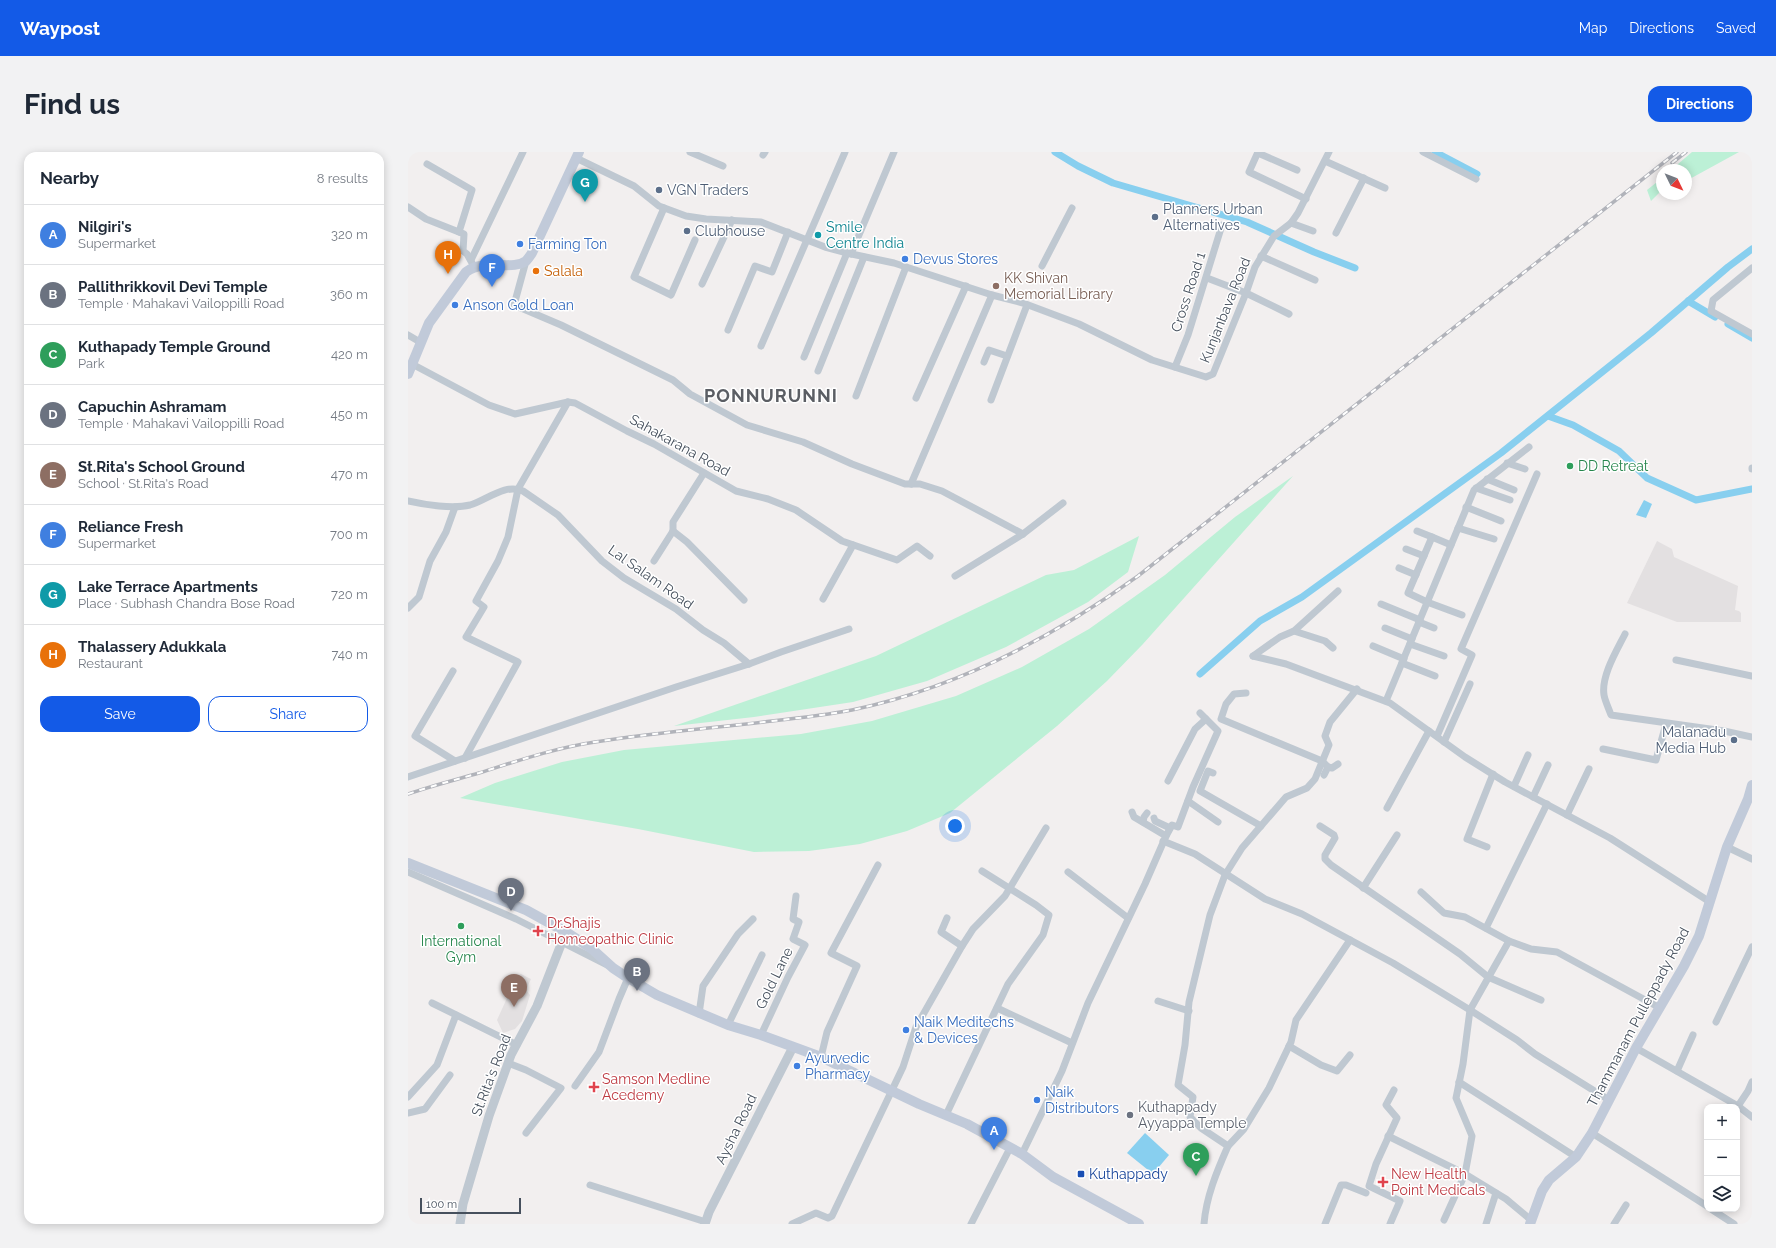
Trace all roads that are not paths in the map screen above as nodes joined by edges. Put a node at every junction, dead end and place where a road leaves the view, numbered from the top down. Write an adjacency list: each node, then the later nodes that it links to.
1 (522, 152): 34 (street)
2 (690, 152): 9 (street)
3 (845, 152): 28 (street)
4 (894, 152): 30 (street)
5 (1258, 152): 13 (street); 17 (street)
6 (1329, 152): 10 (street)
7 (1423, 152): 15 (street)
8 (578, 155): 19 (street, Kunjanbava Road); 33 (main road)
9 (708, 156): 12 (street)
10 (1325, 161): 14 (street); 17 (street)
11 (427, 164): 25 (street)
12 (723, 166)
13 (1297, 170)
14 (1364, 178): 16 (street); 27 (street)
15 (1476, 179)
16 (1385, 188)
17 (1306, 199): 22 (street)
18 (408, 207): 25 (street)
19 (664, 208): 21 (street, Kunjanbava Road); 29 (street)
20 (1072, 208): 35 (street)
21 (732, 220): 26 (street, Kunjanbava Road); 40 (street)
22 (1291, 223): 24 (street); 31 (street, Kunjanbava Road)
23 (1222, 225): 38 (street, Cross Road 1)
24 (1313, 231)
25 (459, 232): 34 (street)
26 (788, 232): 28 (street, Kunjanbava Road); 46 (street)
27 (1336, 233)
28 (806, 239): 30 (street, Kunjanbava Road); 50 (street)
29 (695, 240)
30 (849, 254): 32 (street, Kunjanbava Road); 52 (street)
31 (1261, 256): 39 (street); 42 (street, Kunjanbava Road)
32 (864, 257): 36 (street, Kunjanbava Road); 56 (street)
33 (526, 261): 34 (main road); 68 (street)
34 (472, 263): 49 (main road)
35 (1042, 266)
36 (906, 267): 41 (street, Kunjanbava Road); 58 (street)
37 (1752, 268): 47 (street)
38 (1207, 278): 42 (street); 55 (street, Cross Road 1)
39 (1315, 280)
40 (702, 284)
41 (966, 286): 43 (street, Kunjanbava Road); 59 (street)
42 (1246, 293): 45 (street); 55 (street, Kunjanbava Road)
43 (992, 295): 44 (street, Kunjanbava Road); 68 (street)
44 (1027, 305): 51 (street); 55 (street, Kunjanbava Road)
45 (1289, 314)
46 (728, 330)
47 (1752, 334)
48 (408, 335): 49 (street)
49 (420, 342): 54 (main road)
50 (761, 346)
51 (1007, 356): 53 (street); 60 (street)
52 (804, 357)
53 (984, 362)
54 (412, 364): 57 (main road); 61 (street)
55 (1175, 367)
56 (818, 372)
57 (408, 374)
58 (856, 396)
59 (916, 398)
60 (991, 400)
61 (568, 402): 65 (street, Sahakarana Road); 70 (street)
62 (1529, 447): 63 (street)
63 (1507, 463): 64 (street); 67 (street)
64 (1526, 469)
65 (704, 473): 79 (street); 84 (street, Sahakarana Road)
66 (1537, 474): 126 (street)
67 (1487, 479): 69 (street); 71 (street)
68 (911, 484): 81 (street)
69 (1476, 488): 72 (street); 76 (street)
70 (518, 489): 75 (street); 112 (street, Lal Salam Road); 131 (street)
71 (1514, 490)
72 (1510, 500)
73 (408, 501): 75 (street)
74 (1063, 503): 81 (street)
75 (455, 507): 98 (street)
76 (1466, 507): 77 (street); 78 (street)
77 (1502, 521)
78 (1458, 528): 83 (street); 85 (street)
79 (673, 531): 89 (street); 95 (street)
80 (1417, 531): 82 (street)
81 (1023, 534): 92 (street)
82 (1432, 537): 85 (street); 88 (street)
83 (1494, 538)
84 (853, 545): 87 (street, Sahakarana Road); 94 (street)
85 (1451, 545): 96 (street)
86 (1406, 549): 88 (street)
87 (930, 556)
88 (1424, 556): 91 (street)
89 (654, 561)
90 (1399, 568): 91 (street)
91 (1416, 575): 96 (street)
92 (955, 576)
93 (1338, 591): 104 (street)
94 (823, 599)
95 (744, 600)
96 (1427, 602): 99 (street); 100 (street)
97 (1381, 604): 100 (street)
98 (408, 608)
99 (1462, 615)
100 (1419, 621): 102 (street); 106 (street)
101 (1385, 628): 106 (street)
102 (1434, 628)
103 (849, 629): 112 (street)
104 (1294, 631): 108 (street); 117 (street)
105 (1625, 634): 123 (street)
106 (1411, 641): 109 (street); 111 (street)
107 (1373, 646): 111 (street)
108 (1333, 648)
109 (1444, 656)
110 (1676, 660): 115 (street)
111 (1403, 661): 114 (street); 119 (street)
112 (749, 664): 131 (street)
113 (453, 671): 132 (street)
114 (1434, 676)
115 (1752, 676)
116 (1470, 684): 128 (street)
117 (1357, 689): 119 (street); 133 (street)
118 (1246, 693): 122 (street)
119 (1386, 701): 125 (street)
120 (1200, 713): 121 (street)
121 (1206, 719): 124 (street); 142 (street)
122 (1221, 719): 124 (street); 133 (street)
123 (1666, 724): 127 (street); 129 (street)
124 (1213, 726): 145 (street)
125 (1429, 731): 126 (street); 150 (street)
126 (1437, 736): 128 (street)
127 (1752, 737)
128 (1444, 742): 139 (street)
129 (1603, 749)
130 (1528, 755): 144 (street)
131 (465, 758): 132 (street)
132 (455, 761): 141 (street)
133 (1322, 762): 136 (street); 157 (street)
134 (1338, 764): 136 (street)
135 (1548, 765): 146 (street)
136 (1328, 767): 140 (street)
137 (1589, 769): 153 (street)
138 (1213, 773): 145 (street)
139 (1492, 774): 144 (street); 163 (street)
140 (1324, 776)
141 (408, 777)
142 (1168, 781)
143 (1752, 785): 147 (main road, Thammanam Pulleppady Road)
144 (1514, 786): 146 (street)
145 (1197, 789): 148 (street); 157 (street)
146 (1533, 797): 149 (street)
147 (1750, 799): 164 (main road, Thammanam Pulleppady Road)
148 (1188, 801): 156 (street); 160 (street)
149 (1547, 804): 153 (street); 180 (street)
150 (1387, 808)
151 (1132, 812): 155 (street)
152 (1147, 813): 155 (street)
153 (1567, 815): 176 (street)
154 (1154, 818): 160 (street)
155 (1143, 822): 162 (street)
156 (1218, 822)
157 (1261, 826): 171 (street)
158 (1320, 826): 172 (street)
159 (1046, 828): 173 (street)
160 (1170, 828): 162 (street)
161 (1397, 835): 172 (street)
162 (1165, 839): 171 (street); 178 (street)
163 (1487, 847)
164 (1727, 847): 165 (street); 176 (main road, Thammanam Pulleppady Road)
165 (1752, 859)
166 (408, 863): 187 (main road)
167 (878, 865): 209 (street)
168 (982, 871): 173 (street)
169 (408, 872): 183 (street)
170 (1068, 872): 178 (street)
171 (1225, 875): 181 (street); 196 (street)
172 (1363, 888): 188 (street)
173 (1010, 889): 184 (street); 193 (street)
174 (1421, 892): 180 (street)
175 (796, 896): 201 (street, Gold Lane)
176 (1710, 902): 194 (main road, Thammanam Pulleppady Road)
177 (948, 918): 184 (street)
178 (1128, 918): 203 (street)
179 (753, 919): 197 (street)
180 (1486, 928): 182 (street)
181 (1350, 940): 195 (street); 205 (street)
182 (1509, 941): 188 (street); 194 (street)
183 (562, 942): 187 (street); 204 (street, St.Rita's Road)
184 (962, 946): 217 (street)
185 (1752, 947): 199 (street)
186 (762, 955): 200 (street)
187 (613, 968): 189 (main road)
188 (1488, 977): 190 (street); 195 (street)
189 (628, 978): 197 (main road); 215 (street)
190 (1541, 1000)
191 (1158, 1001): 196 (street)
192 (432, 1003): 198 (street)
193 (997, 1008): 203 (street); 224 (street)
194 (1660, 1008): 207 (main road, Thammanam Pulleppady Road)
195 (1470, 1010): 213 (street); 219 (street)
196 (1188, 1011): 229 (street)
197 (699, 1014): 200 (main road)
198 (456, 1015): 204 (street); 218 (street)
199 (1716, 1022)
200 (728, 1025): 201 (main road)
201 (761, 1035): 206 (main road)
202 (1693, 1035): 211 (street)
203 (1072, 1043): 231 (street)
204 (517, 1045): 210 (street, St.Rita's Road)
205 (1289, 1046): 208 (street); 229 (street)
206 (793, 1047): 209 (main road); 242 (street, Aysha Road)
207 (1636, 1048): 211 (street); 219 (main road, Thammanam Pulleppady Road)
208 (1350, 1055)
209 (820, 1057): 217 (main road)
210 (508, 1063): 226 (street); 243 (street, St.Rita's Road)
211 (1677, 1071): 220 (street)
212 (450, 1075): 223 (street)
213 (1459, 1082): 232 (street); 233 (street)
214 (1752, 1082): 221 (street)
215 (575, 1086)
216 (1394, 1090): 228 (street)
217 (892, 1091): 224 (main road); 244 (street)
218 (408, 1097)
219 (1609, 1100): 227 (main road, Thammanam Pulleppady Road)
220 (1735, 1104)
221 (1739, 1104)
222 (1740, 1108): 225 (street)
223 (408, 1113)
224 (946, 1115): 230 (main road)
225 (1752, 1117)
226 (526, 1133)
227 (1592, 1133): 232 (main road, Thammanam Pulleppady Road); 237 (street)
228 (1388, 1136): 233 (street); 249 (street)
229 (1228, 1146): 247 (street)
230 (1010, 1148): 231 (main road); 245 (street)
231 (1022, 1154): 246 (main road)
232 (1576, 1157): 241 (main road, Thammanam Pulleppady Road)
233 (1465, 1174): 236 (street); 240 (street)
234 (590, 1184): 242 (street)
235 (1366, 1193): 248 (street)
236 (1496, 1193): 241 (street); 250 (street)
237 (1704, 1204)
238 (1626, 1205): 251 (street)
239 (1716, 1212): 252 (street)
240 (1444, 1220)
241 (1531, 1222)
242 (705, 1223)
243 (460, 1224)
244 (792, 1224)
245 (971, 1224)
246 (1139, 1224)
247 (1204, 1224)
248 (1325, 1224)
249 (1390, 1224)
250 (1486, 1224)
251 (1614, 1224)
252 (1734, 1224)

